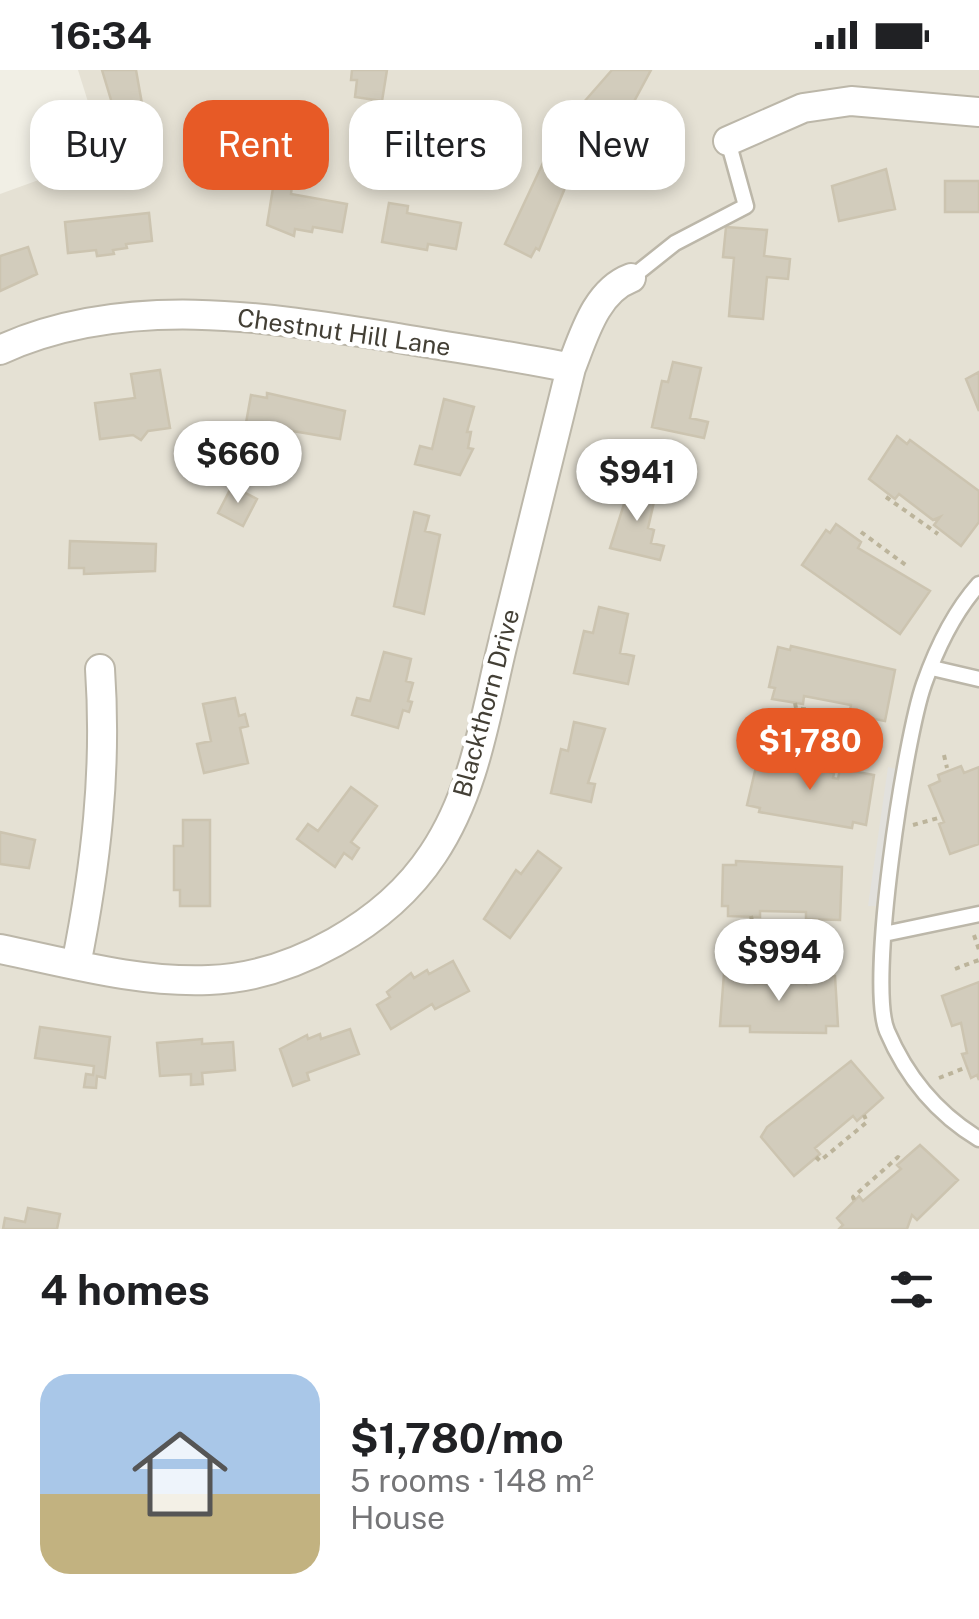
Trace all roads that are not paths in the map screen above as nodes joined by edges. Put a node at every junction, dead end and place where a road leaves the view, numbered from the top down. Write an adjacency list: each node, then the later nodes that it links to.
1 (979, 112): 2 (street)
2 (728, 141): 3 (lane)
3 (631, 278): 5 (street, Blackthorn Drive)
4 (0, 350): 5 (street, Chestnut Hill Lane)
5 (570, 368): 13 (street, Blackthorn Drive)
6 (979, 584): 7 (lane)
7 (932, 668): 9 (lane); 11 (lane)
8 (100, 669): 13 (street)
9 (979, 679)
10 (979, 914): 11 (lane)
11 (884, 934): 14 (lane)
12 (0, 949): 13 (street, Blackthorn Drive)
13 (76, 964)
14 (979, 1139)

